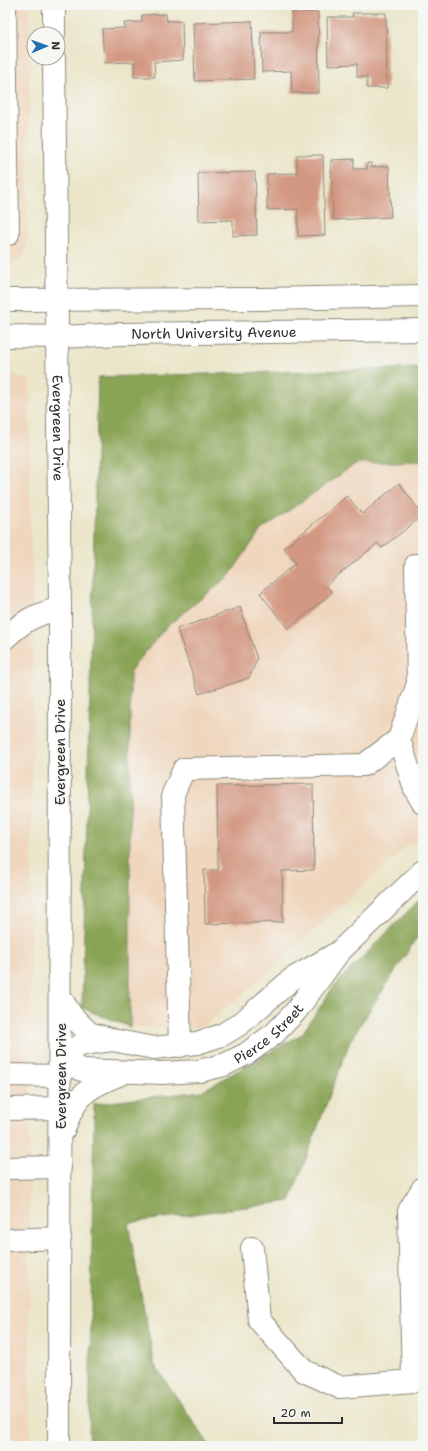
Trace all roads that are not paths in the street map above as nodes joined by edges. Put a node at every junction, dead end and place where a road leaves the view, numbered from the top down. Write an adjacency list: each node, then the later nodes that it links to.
1 (5, 5): 5 (street)
2 (54, 5): 3 (street)
3 (54, 26)
4 (54, 66): 7 (street, Evergreen Drive)
5 (5, 234)
6 (423, 296): 7 (street)
7 (56, 299): 8 (street); 11 (street, Evergreen Drive)
8 (5, 300)
9 (423, 330): 11 (street, North University Avenue)
10 (5, 336): 11 (street, North University Avenue)
11 (58, 337): 13 (street, Evergreen Drive)
12 (416, 565): 15 (street)
13 (60, 608): 14 (street); 20 (street, Evergreen Drive)
14 (5, 638)
15 (399, 739): 16 (street); 22 (street)
16 (415, 766): 17 (street)
17 (423, 803)
18 (423, 872): 19 (street, Pierce Street)
19 (339, 952): 22 (street); 24 (street, Pierce Street)
20 (60, 997): 21 (street); 23 (street, Evergreen Drive)
21 (112, 1040): 22 (street); 23 (street)
22 (180, 1046)
23 (61, 1065): 24 (street, Pierce Street); 25 (street); 26 (street, Evergreen Drive)
24 (124, 1073): 28 (street)
25 (5, 1075)
26 (61, 1108): 27 (street); 28 (street, Evergreen Drive)
27 (5, 1109)
28 (60, 1137): 29 (street, Evergreen Drive)
29 (60, 1167): 30 (street); 32 (street, Evergreen Drive)
30 (5, 1168)
31 (423, 1188): 35 (street)
32 (60, 1238): 33 (street); 36 (street, Evergreen Drive)
33 (5, 1240)
34 (252, 1248): 35 (street)
35 (418, 1381)
36 (60, 1446)

